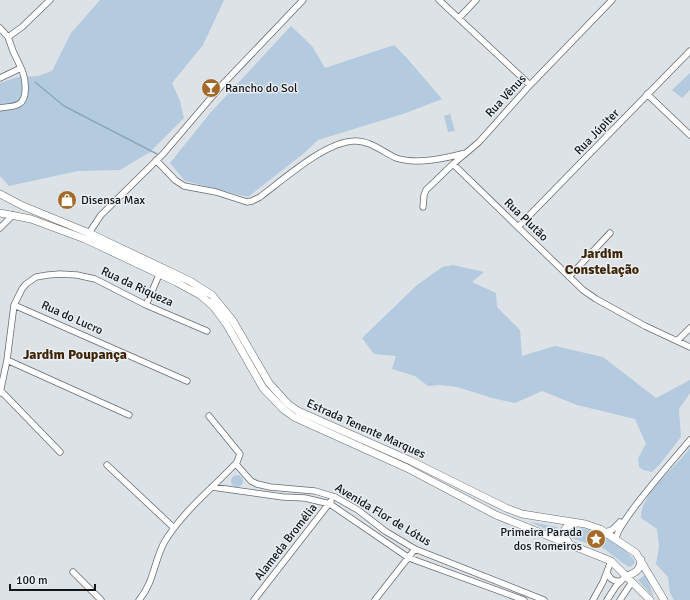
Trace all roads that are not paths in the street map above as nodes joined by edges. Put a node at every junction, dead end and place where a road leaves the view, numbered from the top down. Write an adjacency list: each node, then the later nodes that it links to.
1 (50, 0): 8 (street)
2 (303, 0): 17 (street)
3 (439, 0): 6 (street)
4 (476, 0): 6 (street)
5 (612, 0): 12 (street, Rua Vênus)
6 (459, 18): 12 (street)
7 (0, 28): 8 (street)
8 (8, 37): 10 (street)
9 (690, 51): 13 (street, Rua Júpiter)
10 (21, 68): 11 (street); 14 (street)
11 (0, 78)
12 (530, 85): 16 (street, Rua Vênus)
13 (648, 94): 15 (street); 24 (street, Rua Júpiter)
14 (0, 108)
15 (690, 135)
16 (466, 153): 17 (street); 18 (street, Rua Vênus)
17 (156, 160): 26 (street)
18 (453, 164): 21 (street, Rua Vênus); 24 (street, Rua Plutão)
19 (1, 195): 20 (main road, Estrada Tenente Marques)
20 (13, 201): 23 (main road); 26 (main road, Estrada Tenente Marques)
21 (423, 207)
22 (0, 213): 23 (main road, Estrada Tenente Marques)
23 (13, 215): 25 (street); 28 (main road, Estrada Tenente Marques)
24 (518, 227): 29 (street, Rua Plutão)
25 (0, 228)
26 (89, 233): 49 (main road, Estrada Tenente Marques)
27 (610, 233): 29 (street)
28 (159, 275): 31 (street); 53 (main road, Estrada Tenente Marques)
29 (569, 277): 34 (street, Rua Plutão)
30 (14, 305): 31 (street, Rua da Riqueza); 36 (street, Rua da Riqueza); 37 (street, Rua do Lucro)
31 (146, 306): 33 (street, Rua da Riqueza)
32 (690, 328): 34 (street)
33 (207, 330)
34 (678, 340): 35 (street, Rua Plutão)
35 (690, 347)
36 (7, 360): 38 (street, Rua da Riqueza); 39 (street)
37 (187, 381)
38 (0, 392): 42 (street)
39 (129, 415)
40 (209, 416): 43 (street)
41 (690, 440): 48 (street)
42 (60, 452)
43 (236, 464): 45 (street); 46 (street, Avenida Flor de Lótus)
44 (107, 465): 50 (street)
45 (212, 488): 47 (street, Avenida Flor de Lótus); 50 (street)
46 (335, 497): 47 (street, Alameda Bromélia); 54 (street, Avenida Flor de Lótus)
47 (330, 504): 55 (street, Avenida Flor de Lótus); 66 (street, Alameda Bromélia)
48 (629, 514): 51 (street); 52 (street)
49 (577, 524): 51 (main road, Estrada Tenente Marques); 53 (main road)
50 (174, 528): 65 (street)
51 (605, 532): 52 (main road, Estrada Tenente Marques)
52 (616, 539): 56 (main road, Estrada Tenente Marques)
53 (569, 544): 57 (main road, Estrada Tenente Marques)
54 (415, 549): 55 (street); 69 (street, Avenida Flor de Lótus)
55 (409, 558): 67 (street); 68 (street, Avenida Flor de Lótus)
56 (641, 560): 60 (main road); 63 (main road, Estrada Tenente Marques)
57 (611, 561): 59 (street); 60 (main road, Estrada Tenente Marques)
58 (73, 572): 64 (street)
59 (607, 572): 61 (street); 70 (street)
60 (626, 576): 61 (street); 62 (main road, Estrada Tenente Marques)
61 (620, 581): 71 (street)
62 (632, 582): 72 (street); 73 (main road, Estrada Tenente Marques)
63 (662, 599)
64 (100, 600)
65 (139, 600)
66 (254, 600)
67 (375, 600)
68 (524, 600)
69 (544, 600)
70 (593, 600)
71 (607, 600)
72 (620, 600)
73 (650, 600)

